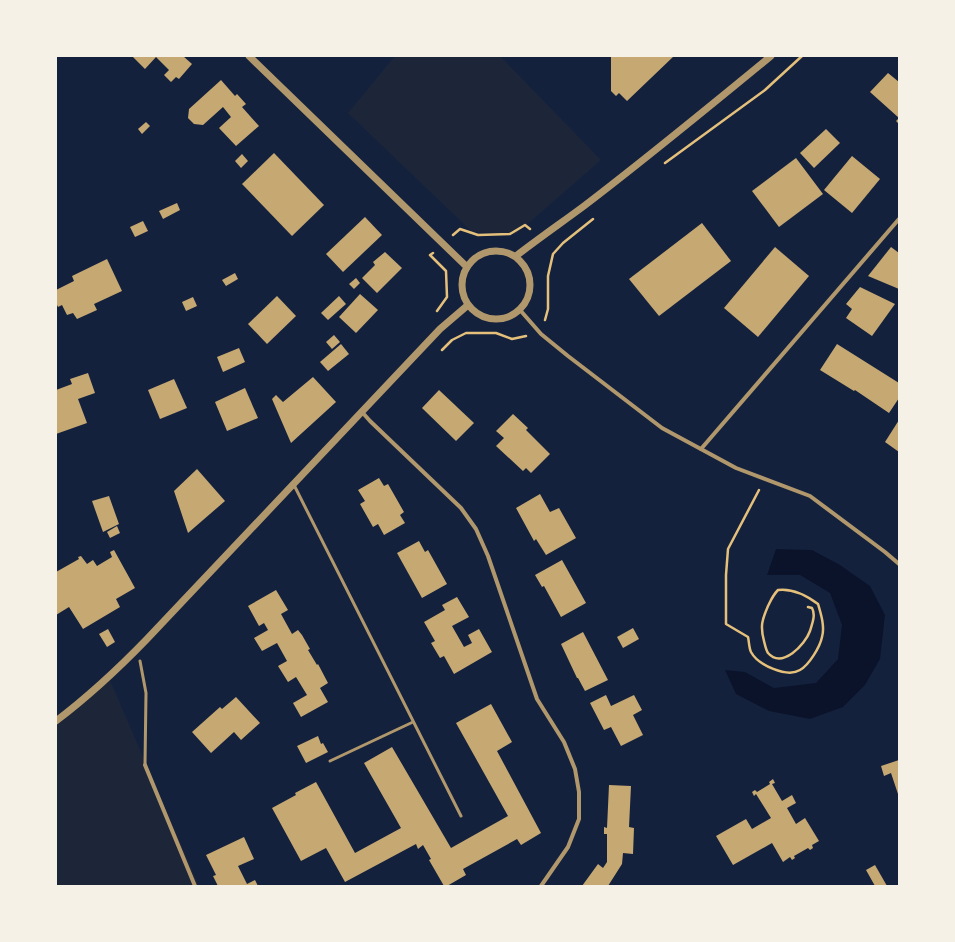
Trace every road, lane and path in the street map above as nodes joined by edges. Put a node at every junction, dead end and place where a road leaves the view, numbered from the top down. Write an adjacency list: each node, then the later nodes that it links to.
1 (249, 56): 8 (street)
2 (771, 56): 7 (street)
3 (802, 56): 4 (path)
4 (660, 167)
5 (599, 214): 11 (path)
6 (899, 219): 14 (street)
7 (516, 256): 8 (street); 10 (street)
8 (467, 267): 9 (street)
9 (468, 305): 10 (street); 13 (street)
10 (520, 310): 11 (street)
11 (541, 334): 12 (path); 14 (street)
12 (452, 340)
13 (362, 412): 16 (street); 26 (street)
14 (701, 449): 15 (street)
15 (765, 479): 17 (street); 18 (path)
16 (294, 484): 20 (street); 21 (lane)
17 (899, 564)
18 (808, 607)
19 (140, 661): 23 (lane)
20 (56, 721)
21 (413, 722): 22 (lane); 24 (lane)
22 (330, 761)
23 (145, 765): 25 (street)
24 (461, 816)
25 (195, 886)
26 (540, 886)

